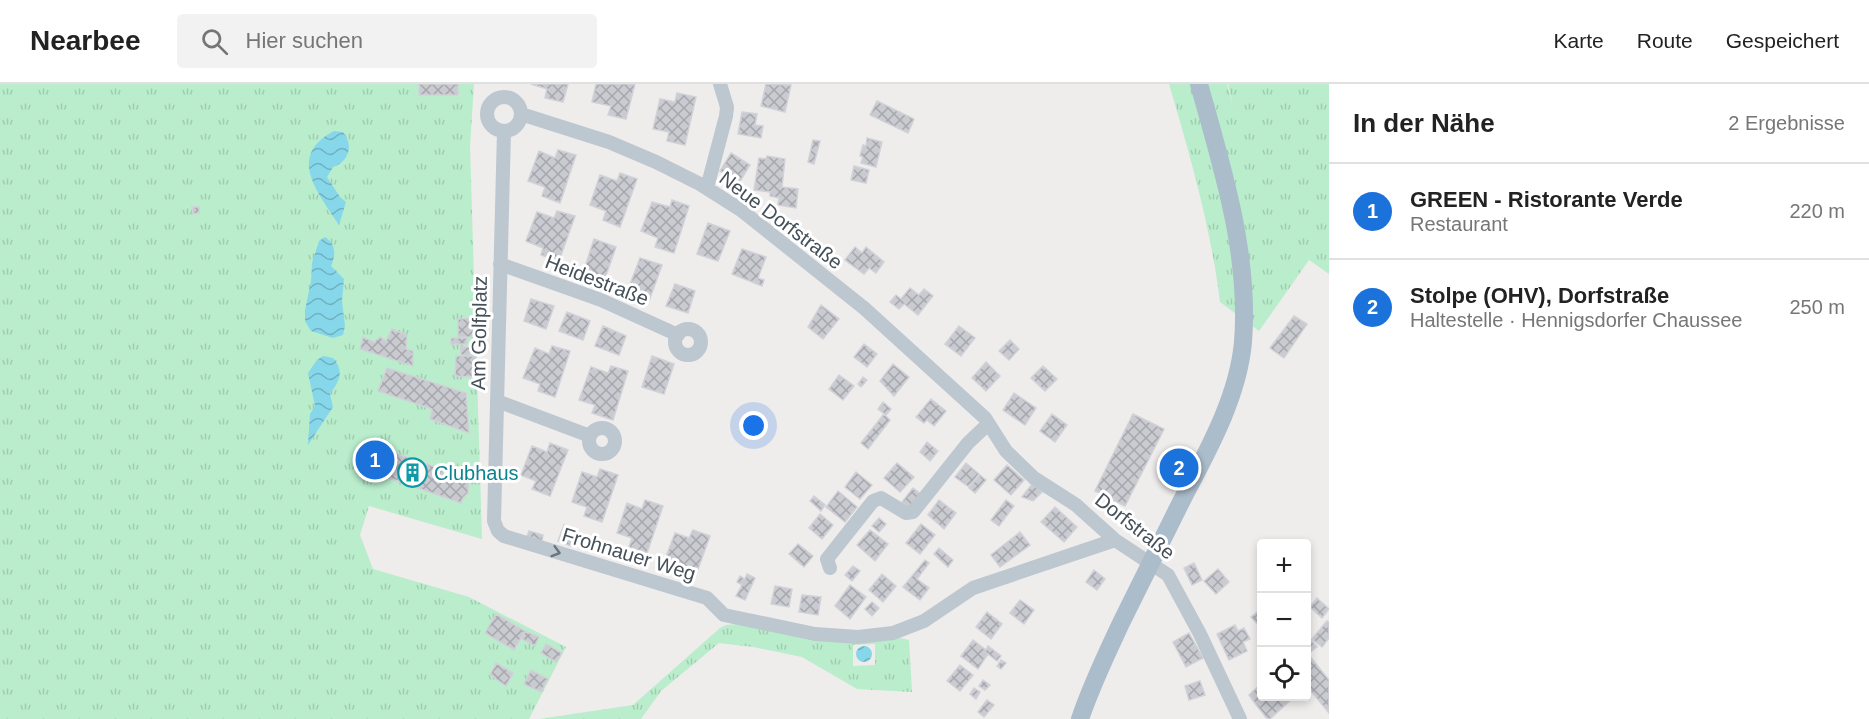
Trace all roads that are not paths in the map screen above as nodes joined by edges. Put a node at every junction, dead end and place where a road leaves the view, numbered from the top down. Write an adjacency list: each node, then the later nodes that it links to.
1 (720, 84): 6 (street)
2 (1199, 84): 15 (main road)
3 (505, 91): 4 (street, Neue Dorfstraße); 5 (street, Neue Dorfstraße)
4 (521, 114): 5 (street); 6 (street, Neue Dorfstraße)
5 (504, 131): 7 (street, Am Golfplatz)
6 (707, 188): 9 (street, Neue Dorfstraße)
7 (500, 264): 8 (street, Heidestraße); 10 (street, Am Golfplatz)
8 (678, 335)
9 (903, 342): 11 (street, Dorfstraße)
10 (497, 401): 12 (street); 13 (street, Am Golfplatz)
11 (988, 424): 14 (street, Dorfstraße); 16 (street)
12 (590, 436)
13 (501, 533): 14 (street, Frohnauer Weg, one-way to 14)
14 (1115, 540): 15 (street, Dorfstraße)
15 (1150, 562): 17 (main road); 18 (street, Dorfstraße)
16 (830, 568)
17 (1080, 719)
18 (1240, 719)

